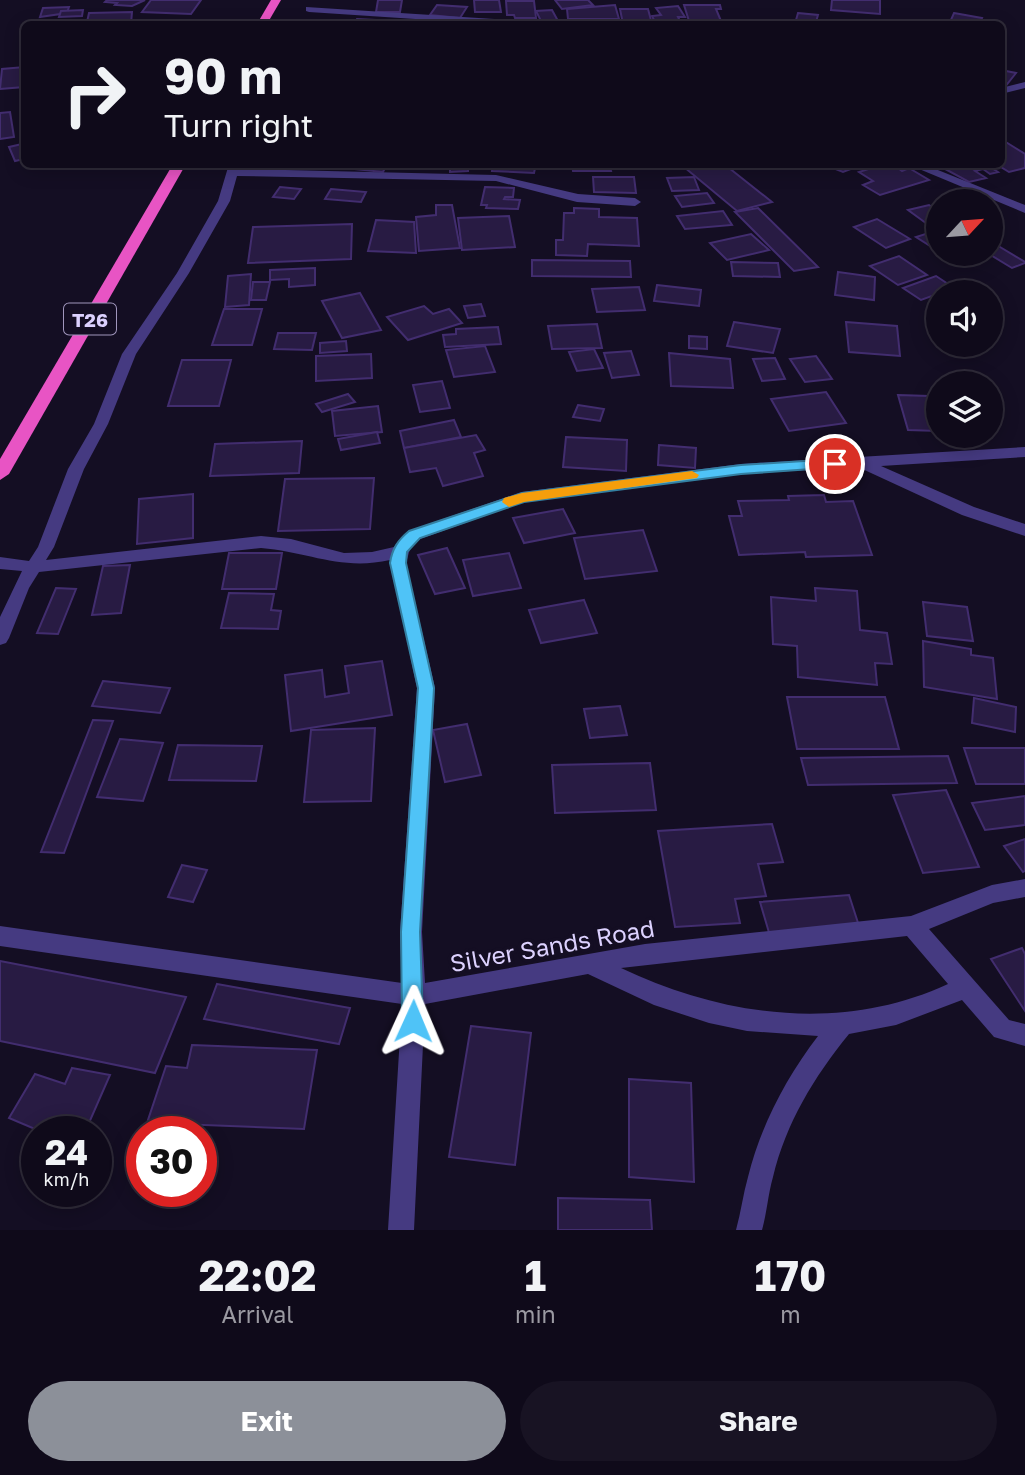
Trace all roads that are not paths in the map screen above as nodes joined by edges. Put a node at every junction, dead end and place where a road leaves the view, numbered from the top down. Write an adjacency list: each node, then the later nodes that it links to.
1 (276, 0): 3 (highway)
2 (310, 9): 4 (street)
3 (263, 21)
4 (482, 21)
5 (1025, 85): 6 (street)
6 (1005, 90)
7 (178, 168): 14 (highway, T26)
8 (234, 168): 10 (street); 18 (street)
9 (922, 168): 11 (street)
10 (635, 202)
11 (1025, 209)
12 (1025, 452): 13 (street)
13 (859, 462): 15 (street); 16 (street)
14 (0, 474)
15 (1025, 530)
16 (399, 552): 18 (street); 25 (street)
17 (0, 563): 18 (street)
18 (34, 567): 19 (street)
19 (0, 638)
20 (1025, 888): 21 (street, Silver Sands Road)
21 (912, 926): 23 (street, Silver Sands Road); 24 (street)
22 (0, 936): 25 (street, Silver Sands Road)
23 (589, 964): 25 (street, Silver Sands Road); 26 (street)
24 (967, 986): 26 (street); 27 (street)
25 (414, 995): 28 (street)
26 (841, 1027): 29 (street)
27 (1025, 1035)
28 (401, 1230)
29 (749, 1230)

